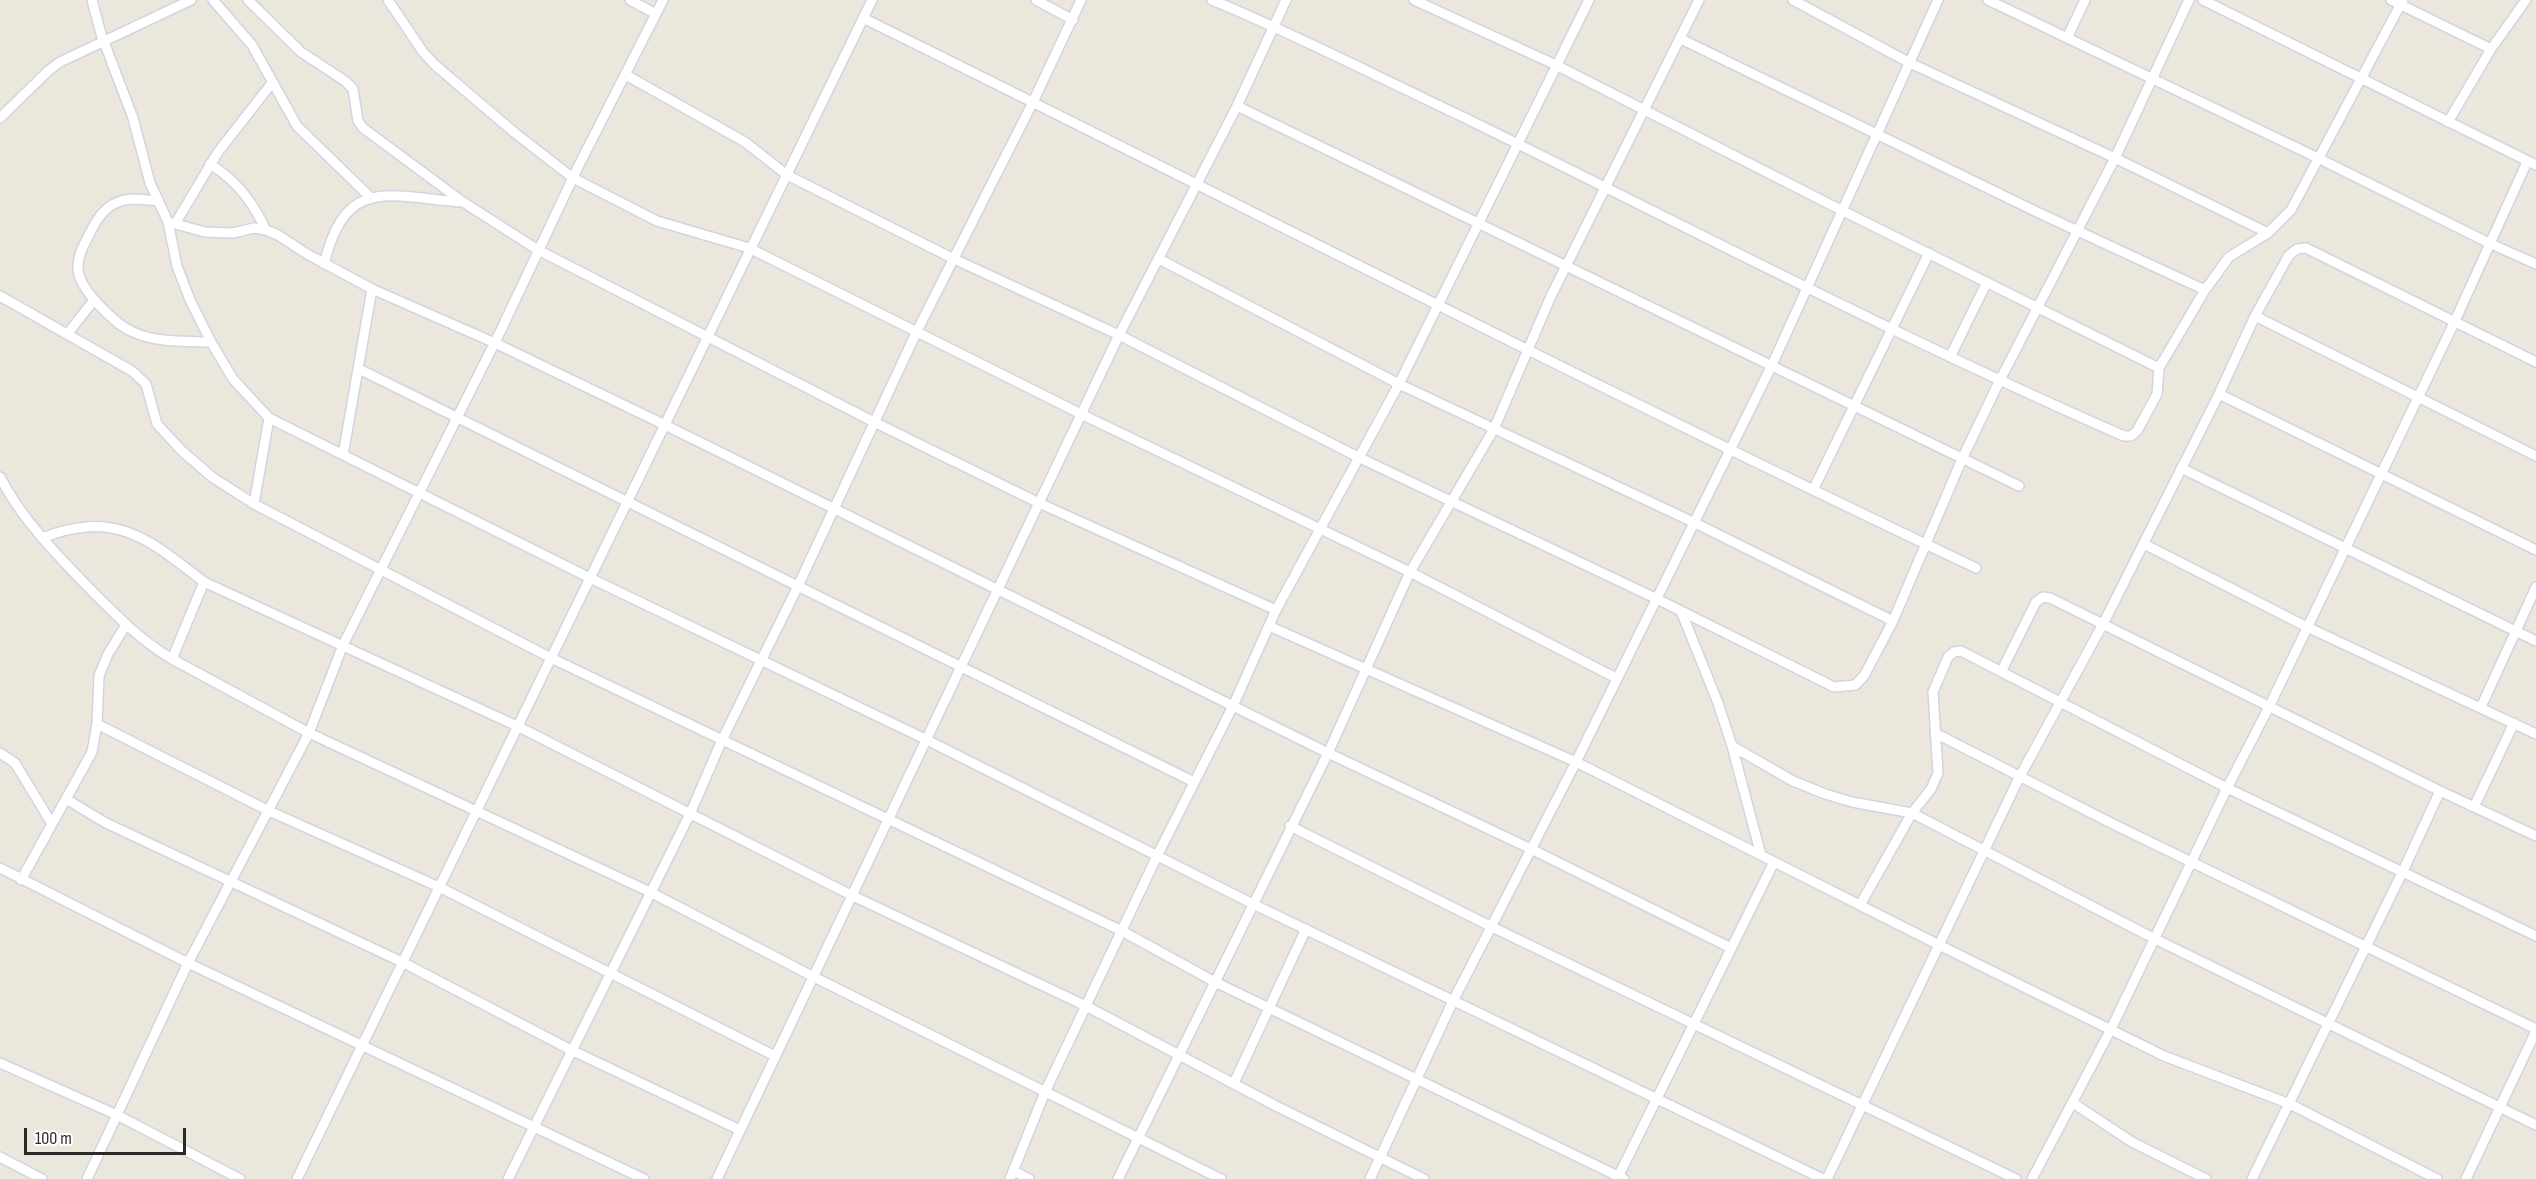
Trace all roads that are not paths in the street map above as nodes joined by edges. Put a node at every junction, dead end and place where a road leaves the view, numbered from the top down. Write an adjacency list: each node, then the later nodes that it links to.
1 (92, 0): 31 (street)
2 (190, 0): 31 (street)
3 (213, 0): 38 (street)
4 (248, 0): 56 (street)
5 (388, 0): 51 (street)
6 (630, 0): 25 (street)
7 (663, 0): 25 (street)
8 (872, 0): 26 (street)
9 (1036, 0): 27 (street)
10 (1081, 0): 27 (street)
11 (1212, 0): 28 (street)
12 (1286, 0): 28 (street)
13 (1414, 0): 34 (street)
14 (1589, 0): 34 (street)
15 (1699, 0): 30 (street)
16 (1793, 0): 33 (street)
17 (1938, 0): 33 (street)
18 (1988, 0): 29 (street)
19 (2085, 0): 29 (street)
20 (2189, 0): 36 (street)
21 (2203, 0): 37 (street)
22 (2391, 0): 24 (street)
23 (2526, 0): 32 (street)
24 (2402, 2): 32 (street); 37 (street)
25 (657, 14): 35 (street)
26 (863, 18): 39 (street); 50 (street)
27 (1072, 21): 39 (street)
28 (1274, 26): 40 (street); 45 (street)
29 (2067, 38): 36 (street)
30 (1681, 39): 41 (street); 44 (street)
31 (104, 42): 42 (street); 55 (street)
32 (2491, 49): 43 (street)
33 (1910, 63): 44 (street); 46 (street)
34 (1556, 65): 41 (street); 45 (street)
35 (626, 75): 50 (street); 51 (street)
36 (2153, 78): 46 (street); 47 (street)
37 (2361, 79): 43 (street); 47 (street)
38 (272, 83): 48 (street); 54 (street)
39 (1033, 102): 52 (street); 67 (street)
40 (1237, 106): 52 (street); 59 (street)
41 (1645, 111): 53 (street); 57 (street)
42 (0, 118)
43 (2448, 122): 49 (street)
44 (1878, 136): 57 (street); 61 (street)
45 (1518, 144): 53 (street); 59 (street)
46 (2115, 158): 61 (street); 62 (street)
47 (2320, 159): 62 (street); 63 (street)
48 (210, 164): 58 (street); 60 (street)
49 (2532, 164): 63 (street)
50 (787, 175): 64 (street); 67 (street)
51 (573, 178): 64 (street); 65 (street)
52 (1197, 183): 68 (street); 78 (street)
53 (1606, 188): 70 (street); 74 (street)
54 (370, 197): 56 (street); 69 (street)
55 (157, 201): 58 (street); 77 (street)
56 (463, 202): 65 (street)
57 (1843, 211): 66 (street); 74 (street)
58 (172, 223): 60 (street); 87 (street)
59 (1480, 223): 70 (street); 78 (street)
60 (266, 230): 69 (street)
61 (2078, 231): 75 (street); 79 (street)
62 (2268, 234): 75 (street)
63 (2491, 244): 71 (street); 81 (street)
64 (749, 248): 83 (street); 86 (street)
65 (538, 250): 86 (street); 88 (street)
66 (1929, 253): 72 (street); 82 (street)
67 (954, 259): 83 (street); 85 (street)
68 (1159, 259): 85 (street); 96 (street)
69 (324, 264): 73 (street)
70 (1567, 264): 89 (street); 92 (street)
71 (2536, 264)
72 (1987, 282): 79 (street); 90 (street)
73 (372, 289): 88 (street); 94 (street)
74 (1807, 289): 82 (street); 92 (street)
75 (2205, 290): 93 (street)
76 (0, 296): 84 (street)
77 (94, 300): 84 (street); 87 (street)
78 (1438, 306): 89 (street); 96 (street)
79 (2037, 306): 93 (street); 95 (street)
80 (2255, 316): 81 (street); 97 (street); 98 (street)
81 (2454, 323): 91 (street); 98 (street)
82 (1890, 329): 90 (street); 99 (street)
83 (917, 331): 100 (street); 103 (street)
84 (68, 333): 120 (street)
85 (1119, 335): 100 (street); 109 (street)
86 (707, 336): 103 (street); 104 (street)
87 (210, 342): 101 (street)
88 (495, 343): 102 (street); 104 (street)
89 (1528, 350): 105 (street); 106 (street)
90 (1950, 357): 95 (street)
91 (2536, 362)
92 (1772, 365): 99 (street); 106 (street)
93 (2159, 368): 95 (street)
94 (359, 369): 102 (street); 107 (street)
95 (1999, 382): 110 (street)
96 (1399, 384): 105 (street); 109 (street)
97 (2219, 394): 111 (street); 112 (street)
98 (2417, 396): 108 (street); 112 (street)
99 (1853, 405): 110 (street); 115 (street)
100 (1083, 415): 119 (street); 123 (street)
101 (269, 418): 107 (street); 120 (street)
102 (457, 418): 116 (street); 117 (street)
103 (874, 422): 119 (street); 121 (street)
104 (665, 425): 117 (street); 121 (street)
105 (1494, 429): 118 (street); 122 (street)
106 (1729, 449): 115 (street); 122 (street)
107 (343, 455): 116 (street)
108 (2536, 456)
109 (1360, 458): 118 (street); 123 (street)
110 (1962, 459): 114 (street); 125 (street)
111 (2181, 468): 126 (street); 127 (street)
112 (2380, 474): 127 (street); 128 (street)
113 (0, 477): 124 (street)
114 (2019, 486)
115 (1813, 490): 125 (street)
116 (418, 492): 130 (street); 132 (street)
117 (628, 500): 132 (street); 134 (street)
118 (1452, 501): 131 (street); 137 (street)
119 (1039, 503): 136 (street); 138 (street)
120 (254, 504): 130 (street)
121 (833, 508): 134 (street); 136 (street)
122 (1693, 522): 137 (street); 140 (street)
123 (1320, 530): 131 (street); 138 (street)
124 (42, 538): 133 (street); 142 (street)
125 (1925, 544): 129 (street); 140 (street)
126 (2144, 544): 141 (street); 144 (street)
127 (2344, 548): 144 (street); 145 (street)
128 (2536, 549)
129 (1976, 568)
130 (380, 572): 147 (street); 148 (street)
131 (1410, 572): 152 (street); 154 (street)
132 (590, 578): 148 (street); 150 (street)
133 (204, 582): 147 (street); 149 (street)
134 (798, 586): 150 (street); 151 (street)
135 (2536, 587): 145 (street)
136 (998, 590): 151 (street); 156 (street)
137 (1655, 598): 139 (street); 154 (street)
138 (1276, 610): 143 (street)
139 (1681, 611): 140 (street); 167 (street)
140 (1893, 621)
141 (2103, 624): 153 (street); 155 (street); 157 (street)
142 (126, 625): 149 (street); 160 (street)
143 (1269, 626): 152 (street); 156 (street)
144 (2307, 627): 157 (street); 158 (street)
145 (2517, 631): 146 (street); 158 (street)
146 (2536, 641)
147 (343, 645): 161 (street); 162 (street)
148 (550, 658): 161 (street); 166 (street)
149 (172, 659): 162 (street)
150 (761, 661): 165 (street); 166 (street)
151 (962, 666): 165 (street); 172 (street)
152 (1368, 668): 169 (street); 170 (street)
153 (2001, 672): 155 (street); 163 (street)
154 (1616, 678): 170 (street)
155 (2061, 703): 171 (street); 173 (street)
156 (1233, 706): 169 (street); 172 (street)
157 (2269, 707): 173 (street); 174 (street)
158 (2481, 707): 159 (street)
159 (2514, 723): 164 (street); 176 (street)
160 (97, 724): 175 (street); 177 (street)
161 (517, 726): 178 (street); 180 (street)
162 (309, 732): 177 (street); 178 (street)
163 (1935, 733): 171 (street); 179 (street)
164 (2536, 734)
165 (925, 739): 181 (street); 187 (street)
166 (722, 740): 180 (street); 181 (street)
167 (1732, 746): 179 (street); 188 (street)
168 (0, 753): 182 (street)
169 (1328, 753): 183 (street); 185 (street)
170 (1576, 762): 185 (street); 188 (street)
171 (2019, 778): 186 (street); 190 (street)
172 (1194, 782): 187 (street)
173 (2227, 788): 190 (street); 192 (street)
174 (2440, 791): 176 (street); 192 (street)
175 (66, 799): 182 (street); 194 (street)
176 (2474, 807): 184 (street)
177 (269, 811): 194 (street); 195 (street)
178 (476, 812): 195 (street); 196 (street)
179 (1912, 813): 186 (street); 199 (street)
180 (690, 814): 196 (street); 197 (street)
181 (889, 819): 197 (street); 202 (street)
182 (52, 824): 193 (street)
183 (1290, 826): 198 (street); 200 (street)
184 (2536, 836)
185 (1531, 849): 200 (street); 206 (street)
186 (1984, 851): 204 (street); 205 (street)
187 (1158, 854): 198 (street); 202 (street)
188 (1761, 855): 189 (street)
189 (1774, 862): 199 (street); 206 (street)
190 (2191, 862): 204 (street); 207 (street)
191 (0, 868): 193 (street)
192 (2403, 871): 203 (street); 207 (street)
193 (21, 880): 209 (street)
194 (230, 881): 208 (street); 209 (street)
195 (439, 887): 208 (street); 210 (street)
196 (650, 892): 210 (street); 211 (street)
197 (853, 896): 211 (street); 214 (street)
198 (1253, 904): 201 (street); 212 (street)
199 (1860, 905): 205 (street)
200 (1492, 927): 213 (street); 217 (street)
201 (1306, 929): 213 (street); 215 (street)
202 (1122, 931): 212 (street); 214 (street)
203 (2536, 936)
204 (2153, 938): 216 (street); 218 (street)
205 (1939, 945): 218 (street); 231 (street)
206 (1731, 948): 217 (street)
207 (2365, 948): 216 (street); 219 (street)
208 (402, 962): 220 (street); 221 (street)
209 (188, 963): 220 (street); 233 (street)
210 (609, 975): 221 (street); 223 (street)
211 (814, 977): 223 (street); 227 (street)
212 (1215, 982): 215 (street); 222 (street)
213 (1454, 999): 225 (street); 228 (street)
214 (1086, 1005): 222 (street); 227 (street)
215 (1270, 1008): 225 (street); 226 (street)
216 (2329, 1023): 230 (street); 232 (street)
217 (1693, 1024): 228 (street); 231 (street)
218 (2111, 1029): 229 (street); 230 (street)
219 (2536, 1030): 232 (street)
220 (363, 1046): 235 (street); 245 (street)
221 (571, 1050): 235 (street); 236 (street)
222 (1180, 1053): 226 (street); 237 (street)
223 (775, 1056): 236 (street)
224 (0, 1063): 233 (street)
225 (1417, 1080): 239 (street); 241 (street)
226 (1234, 1083): 239 (street)
227 (1045, 1092): 237 (street); 240 (street)
228 (1656, 1099): 241 (street); 254 (street)
229 (2073, 1103): 257 (street); 258 (street)
230 (2290, 1104): 259 (street); 260 (street)
231 (1863, 1106): 255 (street); 256 (street)
232 (2501, 1108): 234 (street); 261 (street)
233 (117, 1114): 243 (street); 244 (street)
234 (2536, 1125)
235 (533, 1127): 246 (street); 247 (street)
236 (740, 1130): 248 (street)
237 (1138, 1137): 250 (street); 251 (street)
238 (0, 1157): 242 (street)
239 (1380, 1158): 252 (street); 253 (street)
240 (1012, 1175): 249 (street)
241 (1620, 1178)
242 (42, 1179)
243 (87, 1179)
244 (240, 1179)
245 (297, 1179)
246 (508, 1179)
247 (644, 1179)
248 (717, 1179)
249 (1029, 1179)
250 (1118, 1179)
251 (1221, 1179)
252 (1370, 1179)
253 (1424, 1179)
254 (1822, 1179)
255 (1827, 1179)
256 (2016, 1179)
257 (2032, 1179)
258 (2206, 1179)
259 (2252, 1179)
260 (2437, 1179)
261 (2466, 1179)

